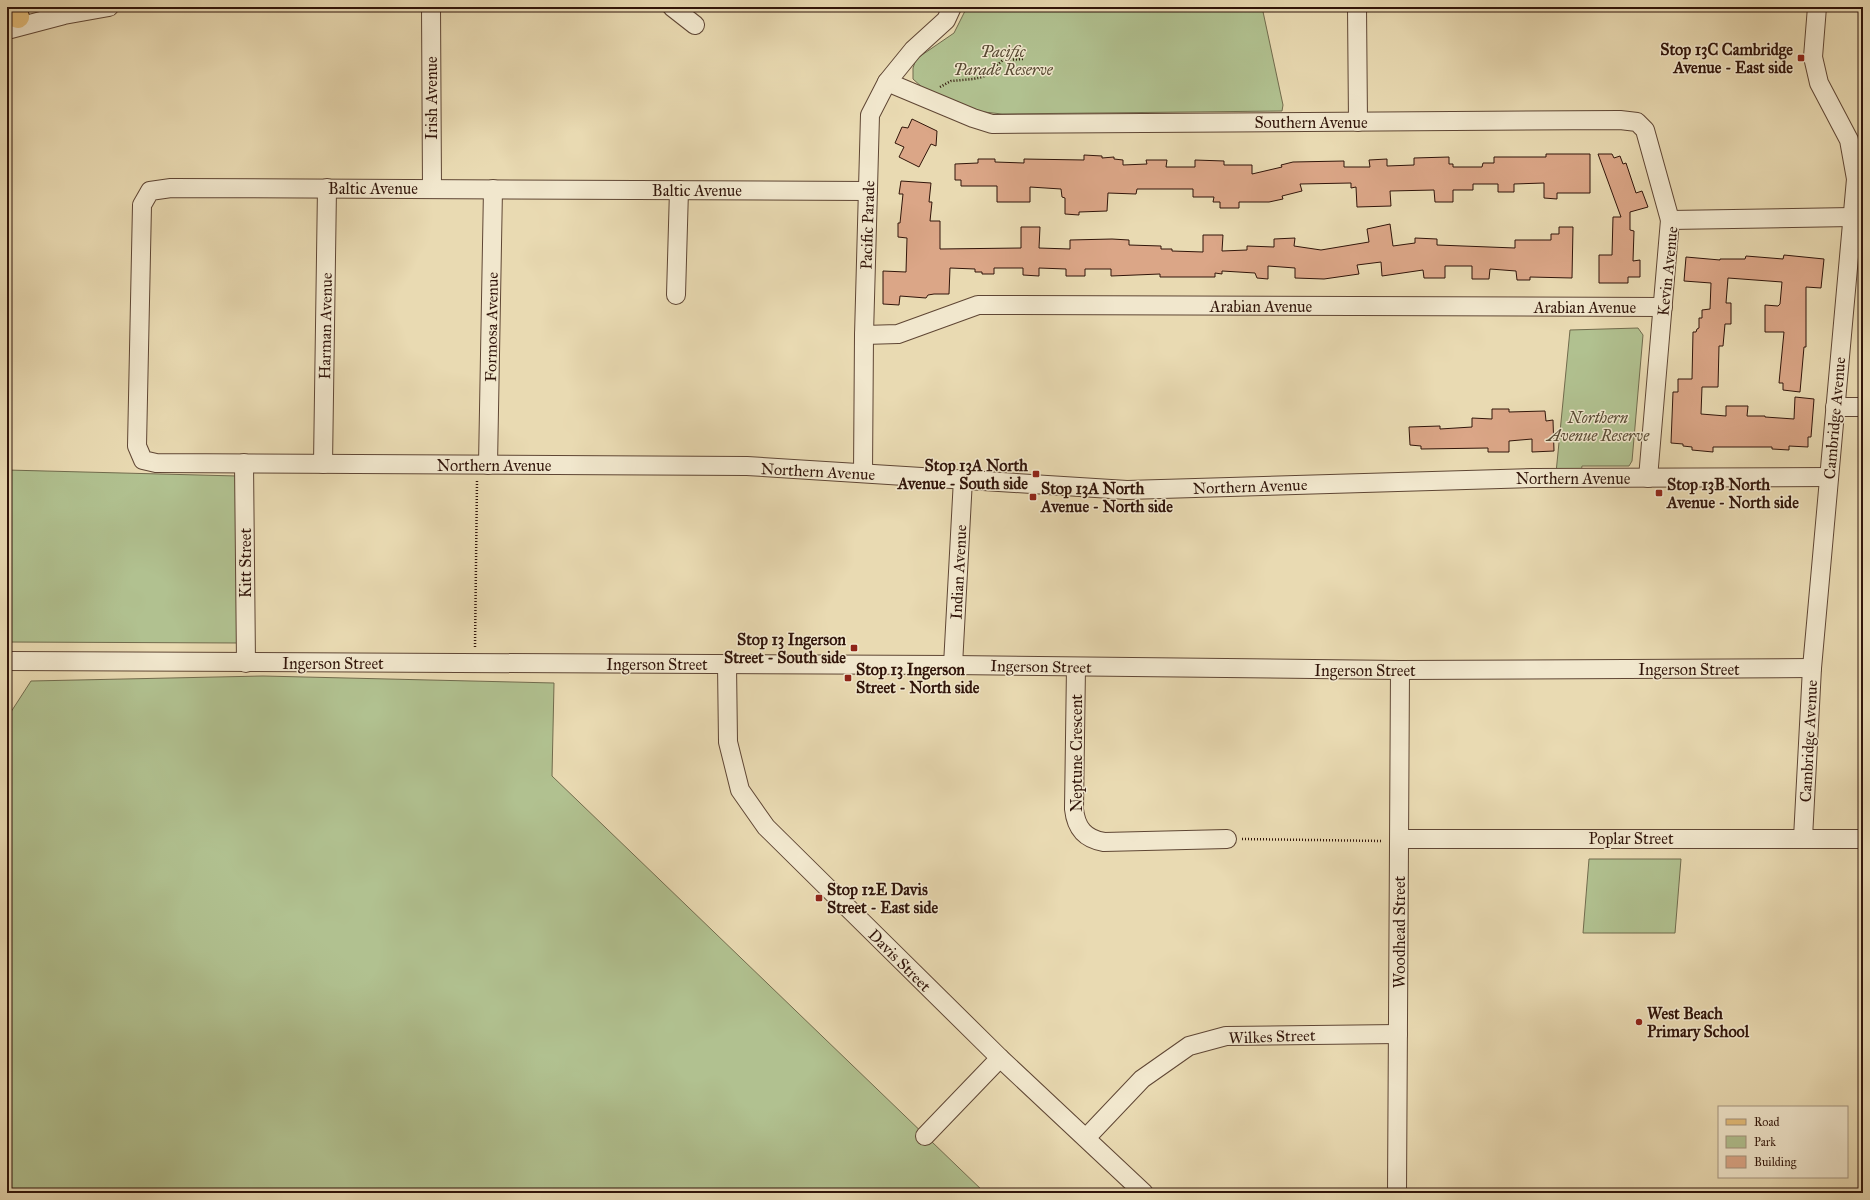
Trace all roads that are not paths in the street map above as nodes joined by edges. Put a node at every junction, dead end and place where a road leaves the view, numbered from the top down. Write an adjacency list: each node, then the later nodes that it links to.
1 (109, 7): 7 (street)
2 (431, 7): 12 (street, Irish Avenue)
3 (672, 7): 8 (street)
4 (952, 7): 9 (street, Pacific Parade)
5 (1357, 7): 10 (street)
6 (1817, 7): 16 (street, Cambridge Avenue)
7 (10, 20)
8 (695, 25)
9 (887, 82): 10 (street, Southern Avenue); 15 (street, Pacific Parade)
10 (1358, 122): 17 (street, Southern Avenue)
11 (327, 188): 12 (street, Baltic Avenue); 23 (street, Baltic Avenue); 25 (street, Harman Avenue)
12 (432, 189): 13 (street, Baltic Avenue)
13 (493, 189): 14 (street, Baltic Avenue); 26 (street, Formosa Avenue)
14 (679, 190): 15 (street, Baltic Avenue); 18 (street)
15 (868, 191): 20 (street, Pacific Parade)
16 (1852, 217): 17 (street, Kevin Avenue); 21 (street, Cambridge Avenue)
17 (1670, 220): 19 (street, Kevin Avenue)
18 (676, 296)
19 (1663, 307): 20 (street, Arabian Avenue); 28 (street, Kevin Avenue)
20 (864, 335): 27 (street, Pacific Parade)
21 (1834, 407): 22 (street); 29 (street, Cambridge Avenue)
22 (1863, 407)
23 (143, 460): 24 (street, Northern Avenue)
24 (244, 464): 25 (street, Northern Avenue); 32 (street, Kitt Street)
25 (323, 464): 26 (street, Northern Avenue)
26 (483, 465): 27 (street, Northern Avenue)
27 (863, 473): 30 (street, Northern Avenue)
28 (1648, 478): 29 (street, Northern Avenue); 30 (street, Northern Avenue)
29 (1829, 478): 36 (street, Cambridge Avenue)
30 (963, 479): 34 (street, Indian Avenue)
31 (7, 661): 32 (street, Ingerson Street)
32 (246, 663): 33 (street, Ingerson Street)
33 (727, 665): 34 (street, Ingerson Street); 43 (street, Davis Street)
34 (953, 665): 35 (street, Ingerson Street)
35 (1076, 667): 37 (street, Ingerson Street); 39 (street, Neptune Crescent)
36 (1812, 668): 37 (street, Ingerson Street); 38 (street, Cambridge Avenue)
37 (1400, 670): 40 (street, Woodhead Street)
38 (1803, 838): 40 (street, Poplar Street); 41 (street, Poplar Street)
39 (1227, 839)
40 (1400, 839): 42 (street, Woodhead Street)
41 (1863, 839)
42 (1398, 1034): 45 (street, Wilkes Street); 47 (street, Woodhead Street)
43 (1000, 1058): 44 (street); 45 (street, Davis Street)
44 (925, 1136)
45 (1086, 1138): 46 (street, Davis Street)
46 (1144, 1193)
47 (1397, 1193)

